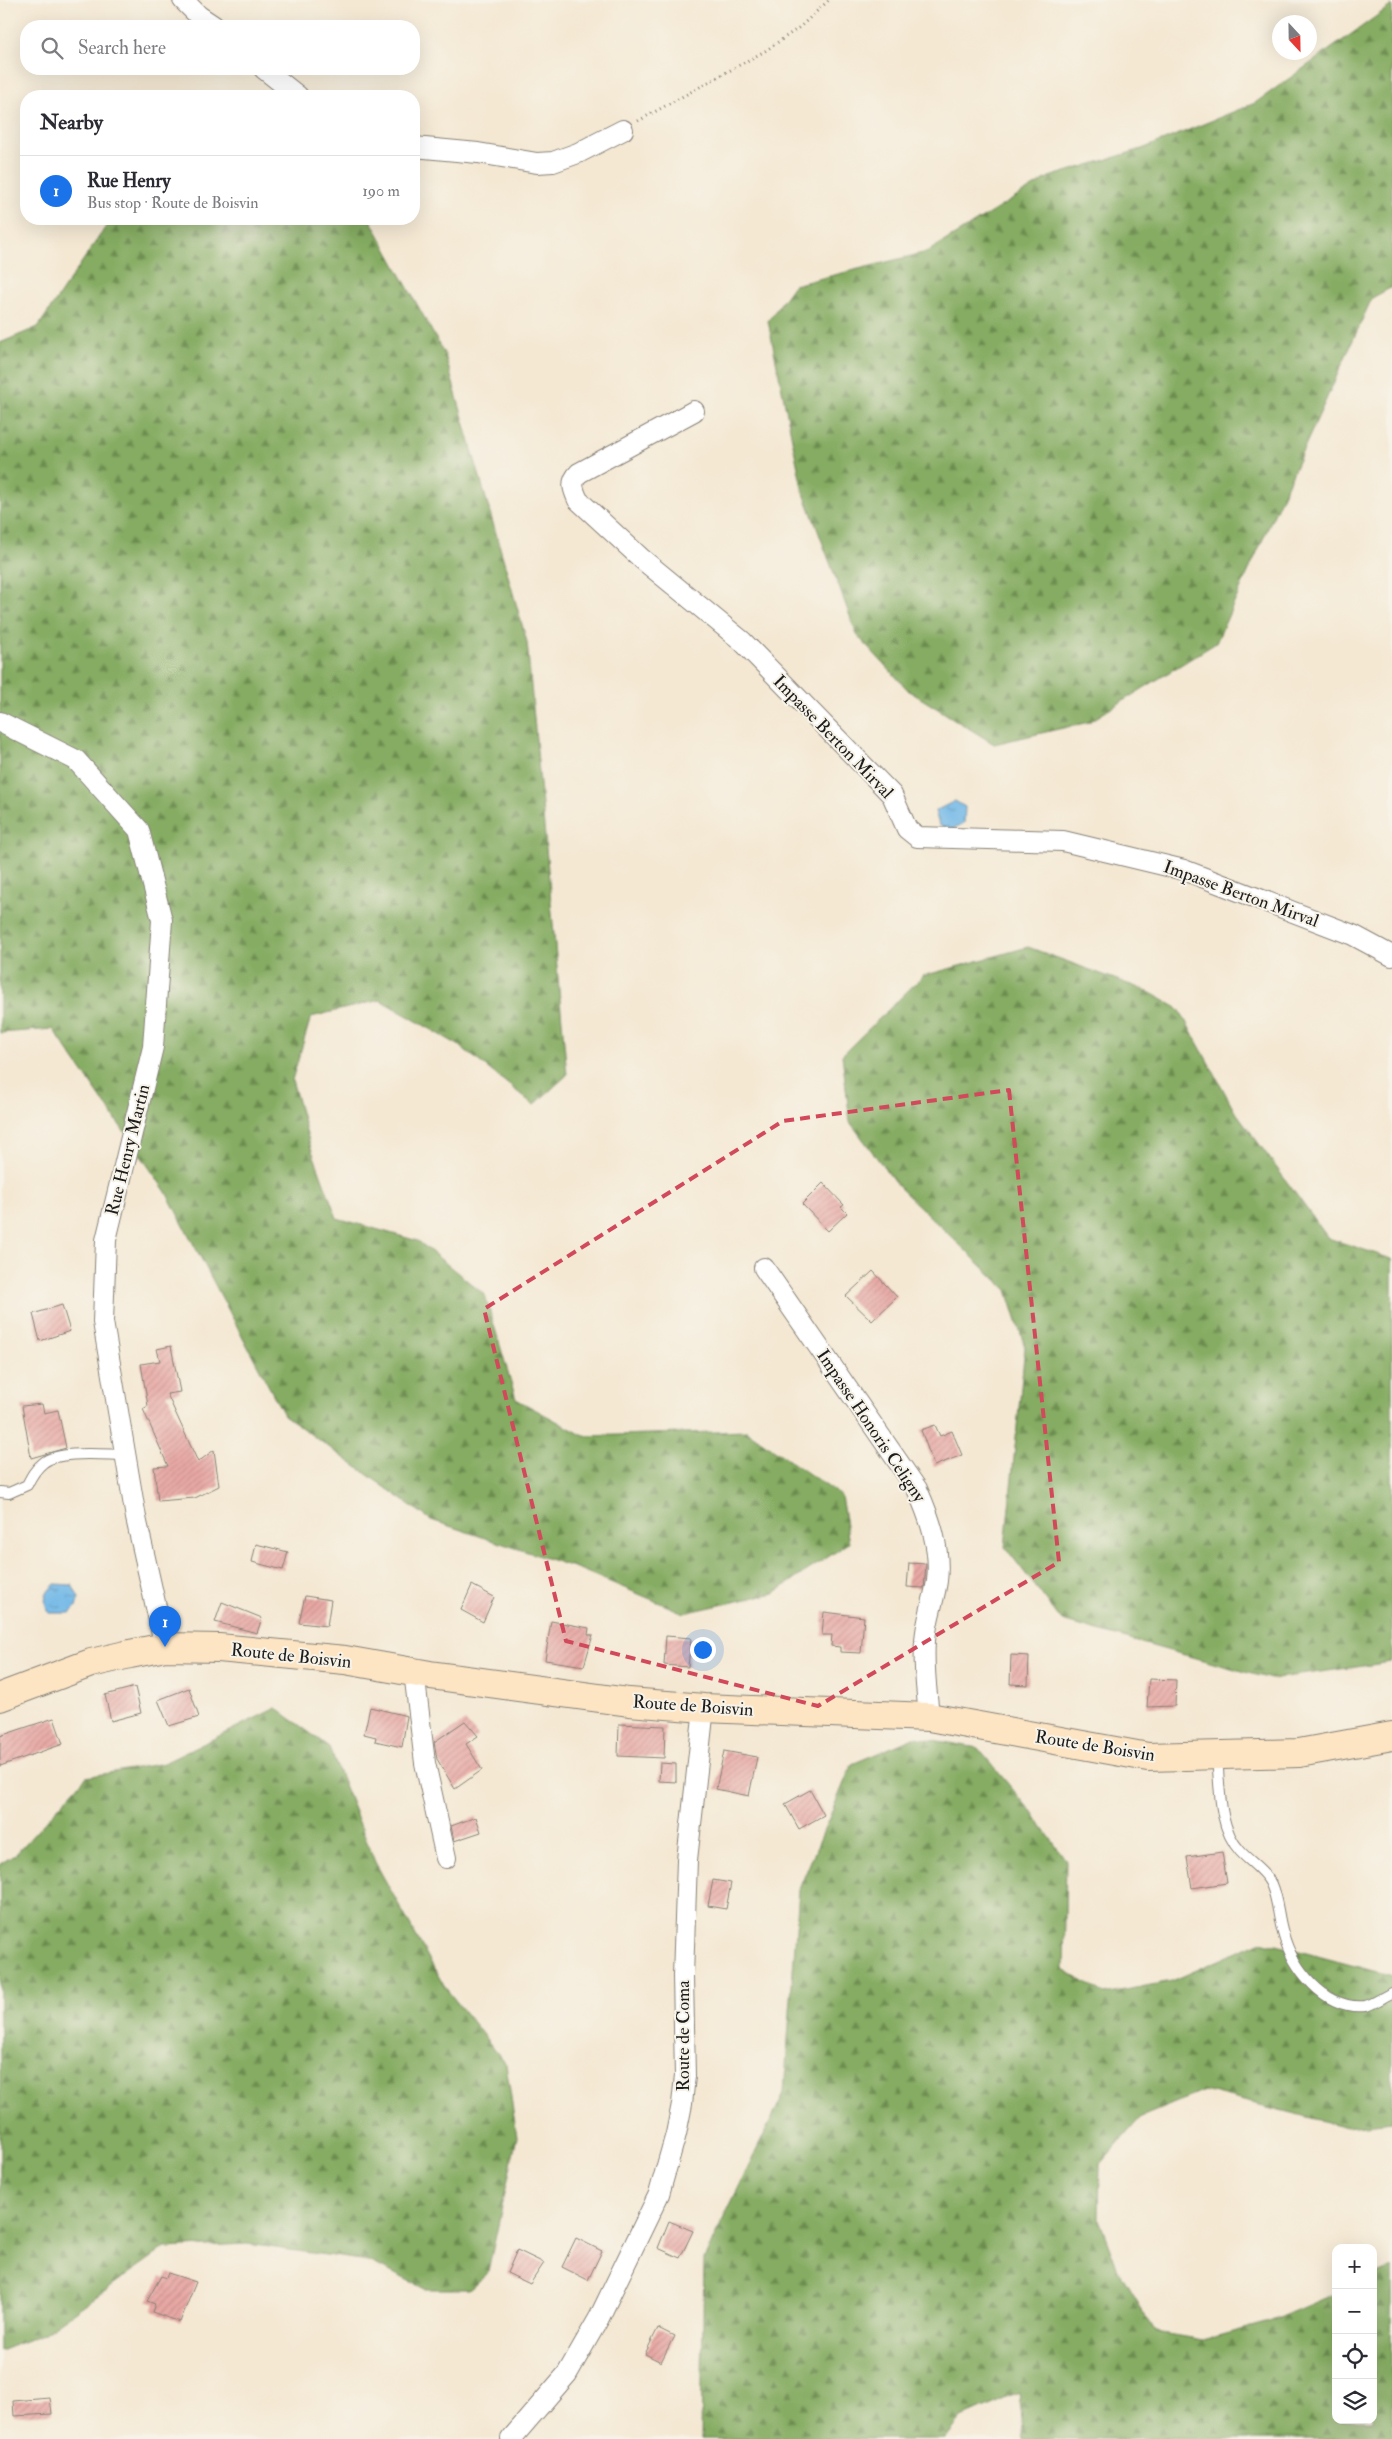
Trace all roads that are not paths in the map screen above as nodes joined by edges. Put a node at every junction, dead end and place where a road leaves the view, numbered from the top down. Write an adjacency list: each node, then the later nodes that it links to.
1 (183, 0): 2 (street)
2 (204, 20)
3 (272, 75): 4 (street)
4 (290, 90)
5 (623, 130): 6 (street)
6 (420, 148)
7 (694, 411): 9 (street, Impasse Berton Mirval)
8 (0, 722): 11 (street, Rue Henry Martin)
9 (1392, 956)
10 (764, 1268): 17 (street, Impasse Honoris Celigny)
11 (125, 1455): 12 (lane); 13 (street, Rue Henry Martin)
12 (0, 1492)
13 (165, 1647): 14 (main road, Route de Boisvin); 15 (main road, Route de Boisvin)
14 (414, 1672): 16 (main road, Route de Boisvin); 20 (street)
15 (0, 1697)
16 (704, 1708): 17 (main road, Route de Boisvin); 22 (street, Route de Coma)
17 (929, 1717): 19 (main road, Route de Boisvin)
18 (1392, 1736): 19 (main road, Route de Boisvin)
19 (1216, 1755): 21 (lane)
20 (446, 1858)
21 (1392, 1993)
22 (511, 2439)

